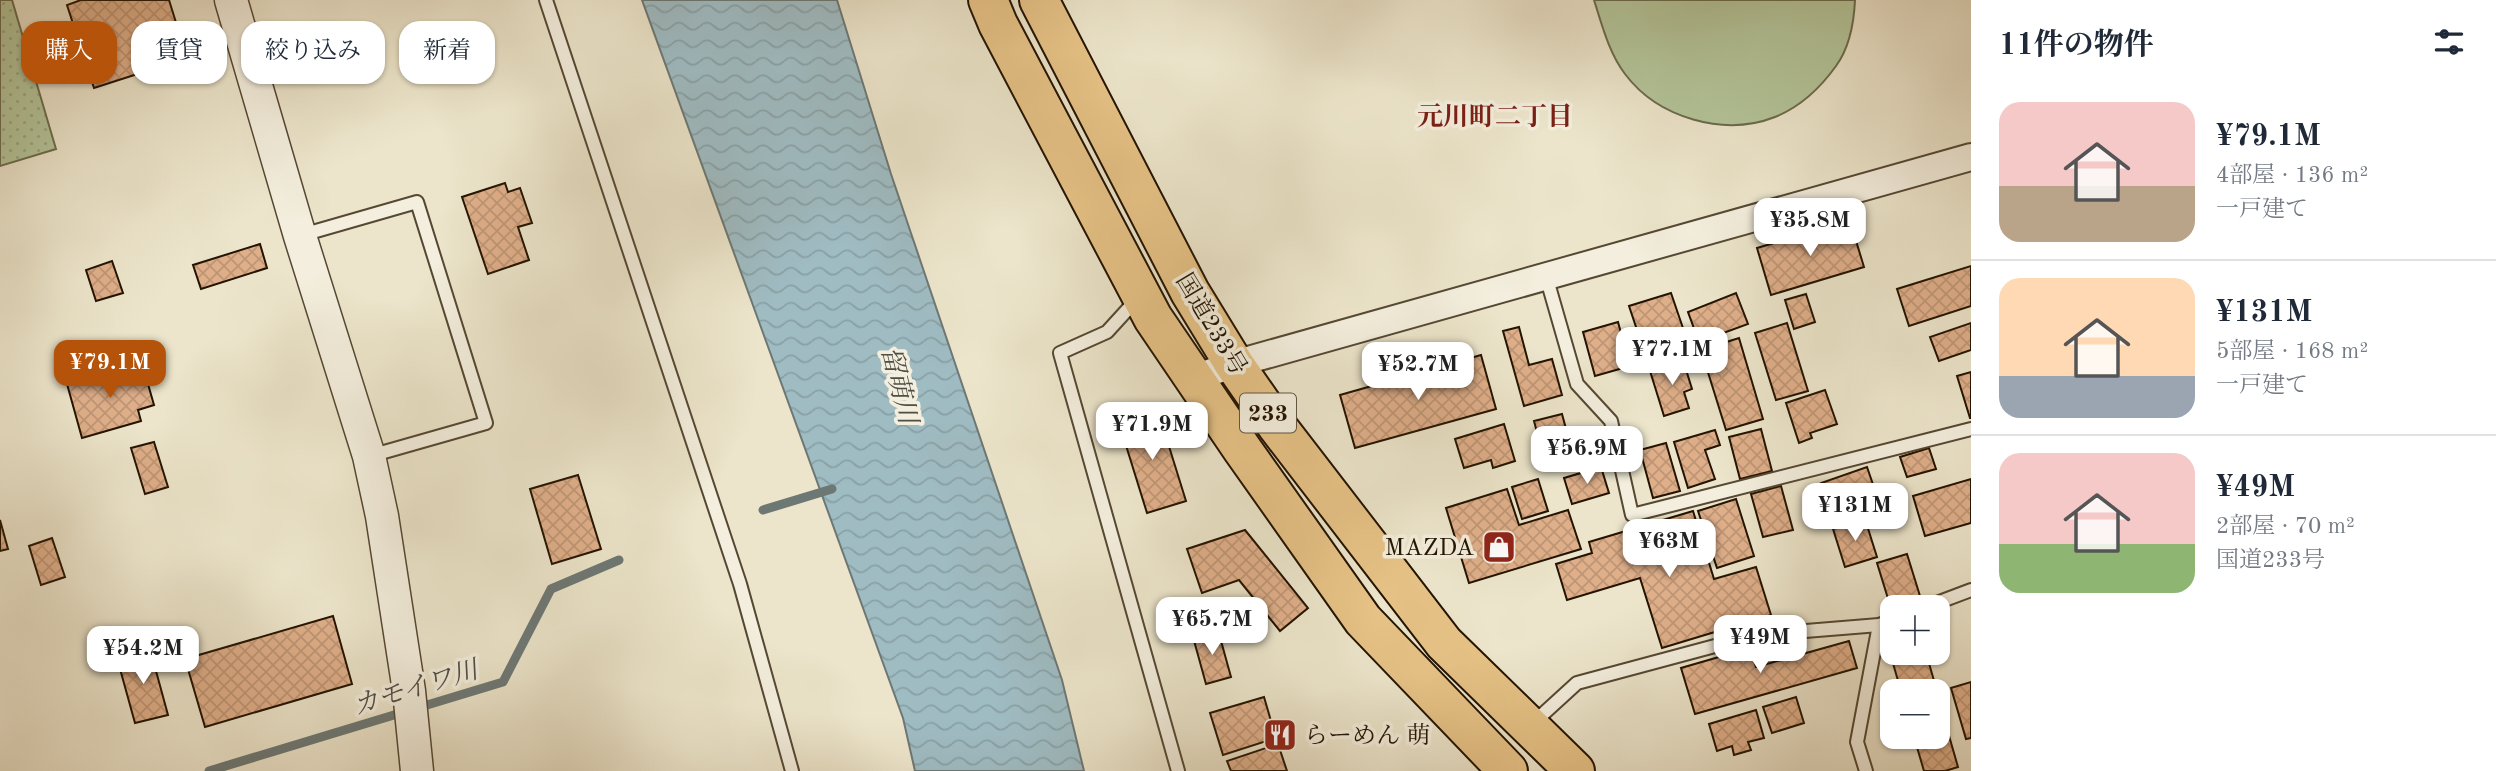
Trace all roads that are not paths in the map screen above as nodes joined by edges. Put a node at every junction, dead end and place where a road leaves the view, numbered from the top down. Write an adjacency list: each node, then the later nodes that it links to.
1 (231, 0): 6 (street)
2 (546, 0): 18 (lane)
3 (988, 0): 8 (highway, 国道233号 / 233)
4 (1039, 0): 9 (highway, 国道233号 / 233)
5 (1971, 157): 7 (street)
6 (300, 236): 12 (street); 12 (lane)
7 (1545, 276): 9 (street); 11 (lane)
8 (1140, 295): 10 (highway, 国道233号 / 233); 19 (lane)
9 (1234, 363): 10 (street); 16 (highway, 国道233号 / 233)
10 (1195, 378): 20 (highway, 国道233号 / 233)
11 (1971, 429)
12 (369, 456): 17 (street)
13 (1971, 590): 14 (lane)
14 (1950, 598)
15 (1879, 625): 16 (lane); 22 (lane)
16 (1530, 726): 21 (highway, 国道233号 / 233)
17 (417, 771)
18 (792, 771)
19 (1178, 771)
20 (1508, 771)
21 (1575, 771)
22 (1866, 771)

